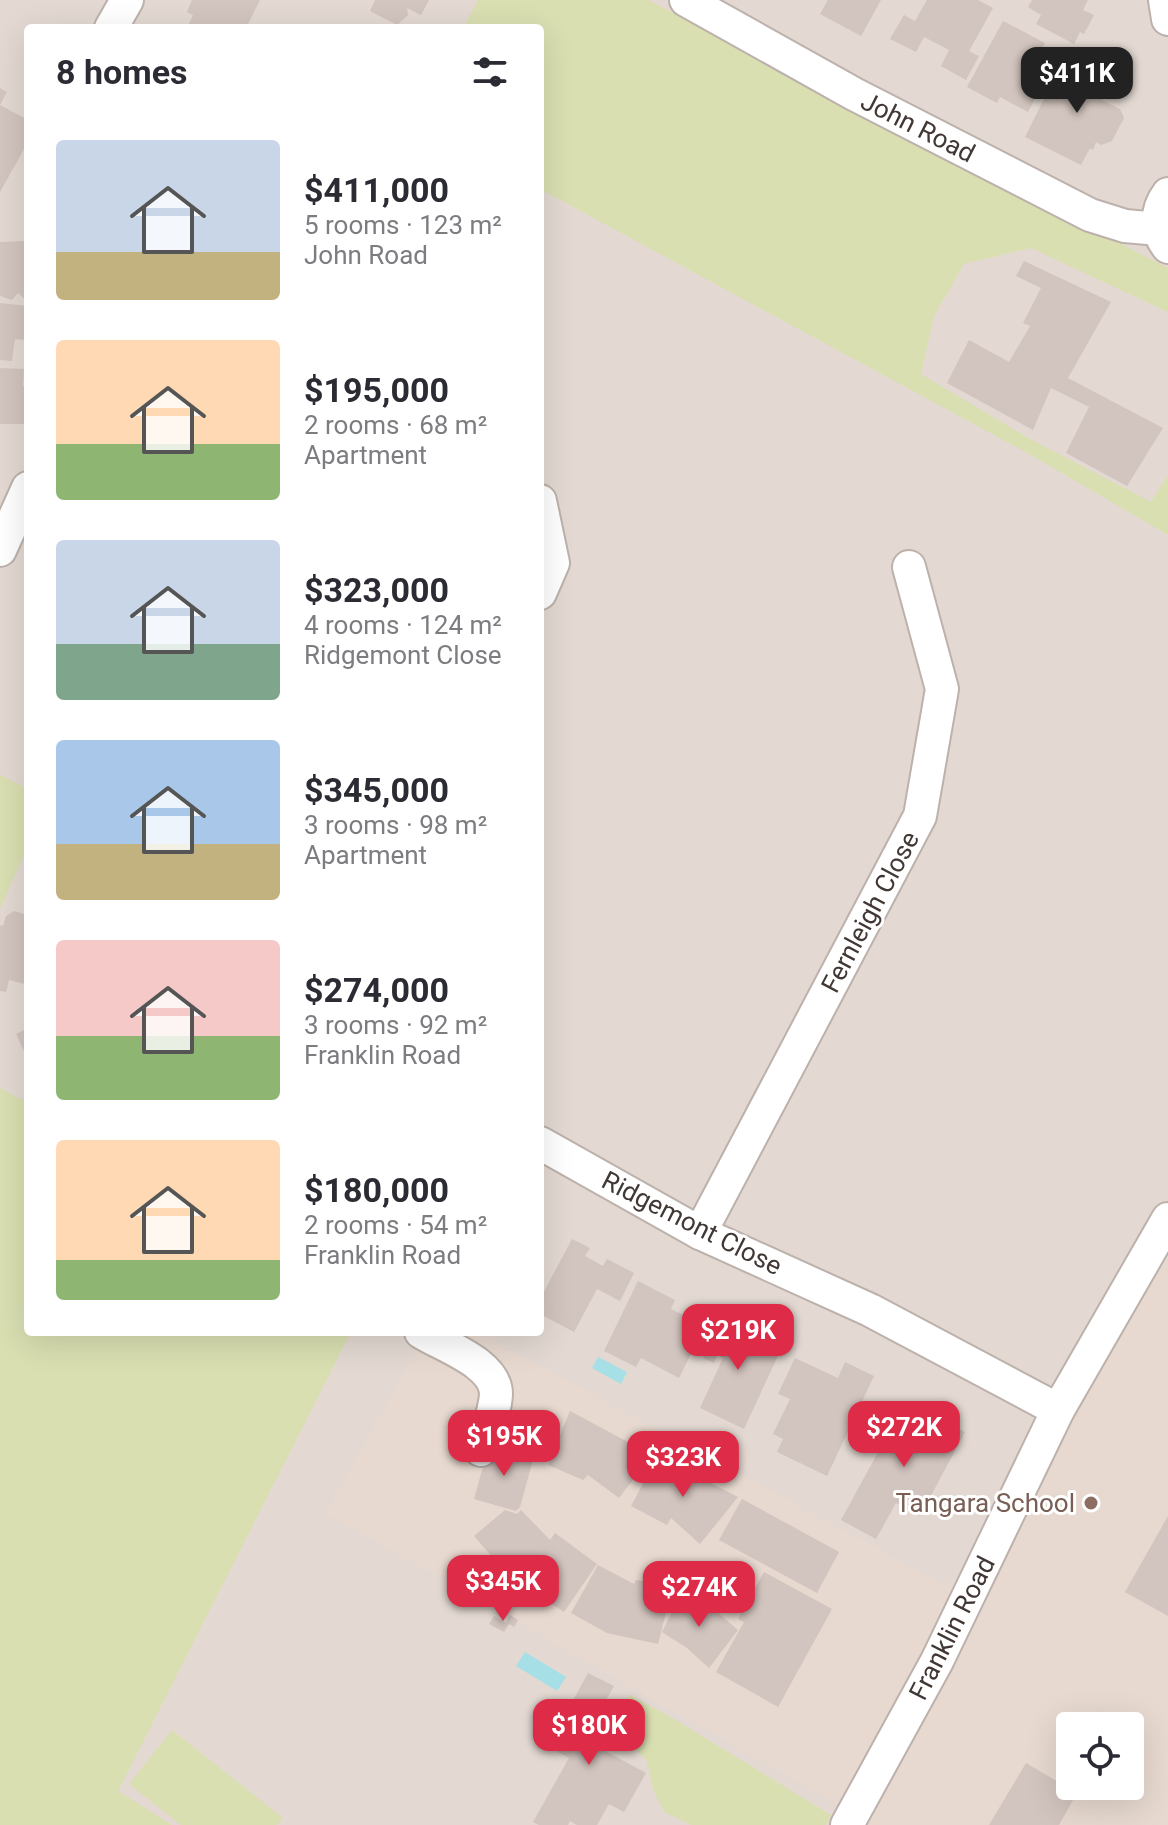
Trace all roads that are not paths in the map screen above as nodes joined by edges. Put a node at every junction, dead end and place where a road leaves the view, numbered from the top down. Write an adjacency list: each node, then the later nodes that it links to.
1 (127, 0): 5 (street)
2 (686, 0): 7 (street, John Road)
3 (1165, 0): 4 (street)
4 (1168, 19)
5 (113, 24)
6 (1168, 194): 7 (street)
7 (1164, 238)
8 (24, 497): 10 (street)
9 (544, 520): 12 (street)
10 (0, 550)
11 (909, 567): 15 (street, Fernleigh Close)
12 (544, 584)
13 (544, 1145): 15 (street, Ridgemont Close)
14 (1168, 1219): 17 (street, Franklin Road)
15 (700, 1233): 17 (street, Ridgemont Close)
16 (427, 1336): 18 (street)
17 (1058, 1410): 19 (street, Franklin Road)
18 (481, 1450)
19 (847, 1825)

